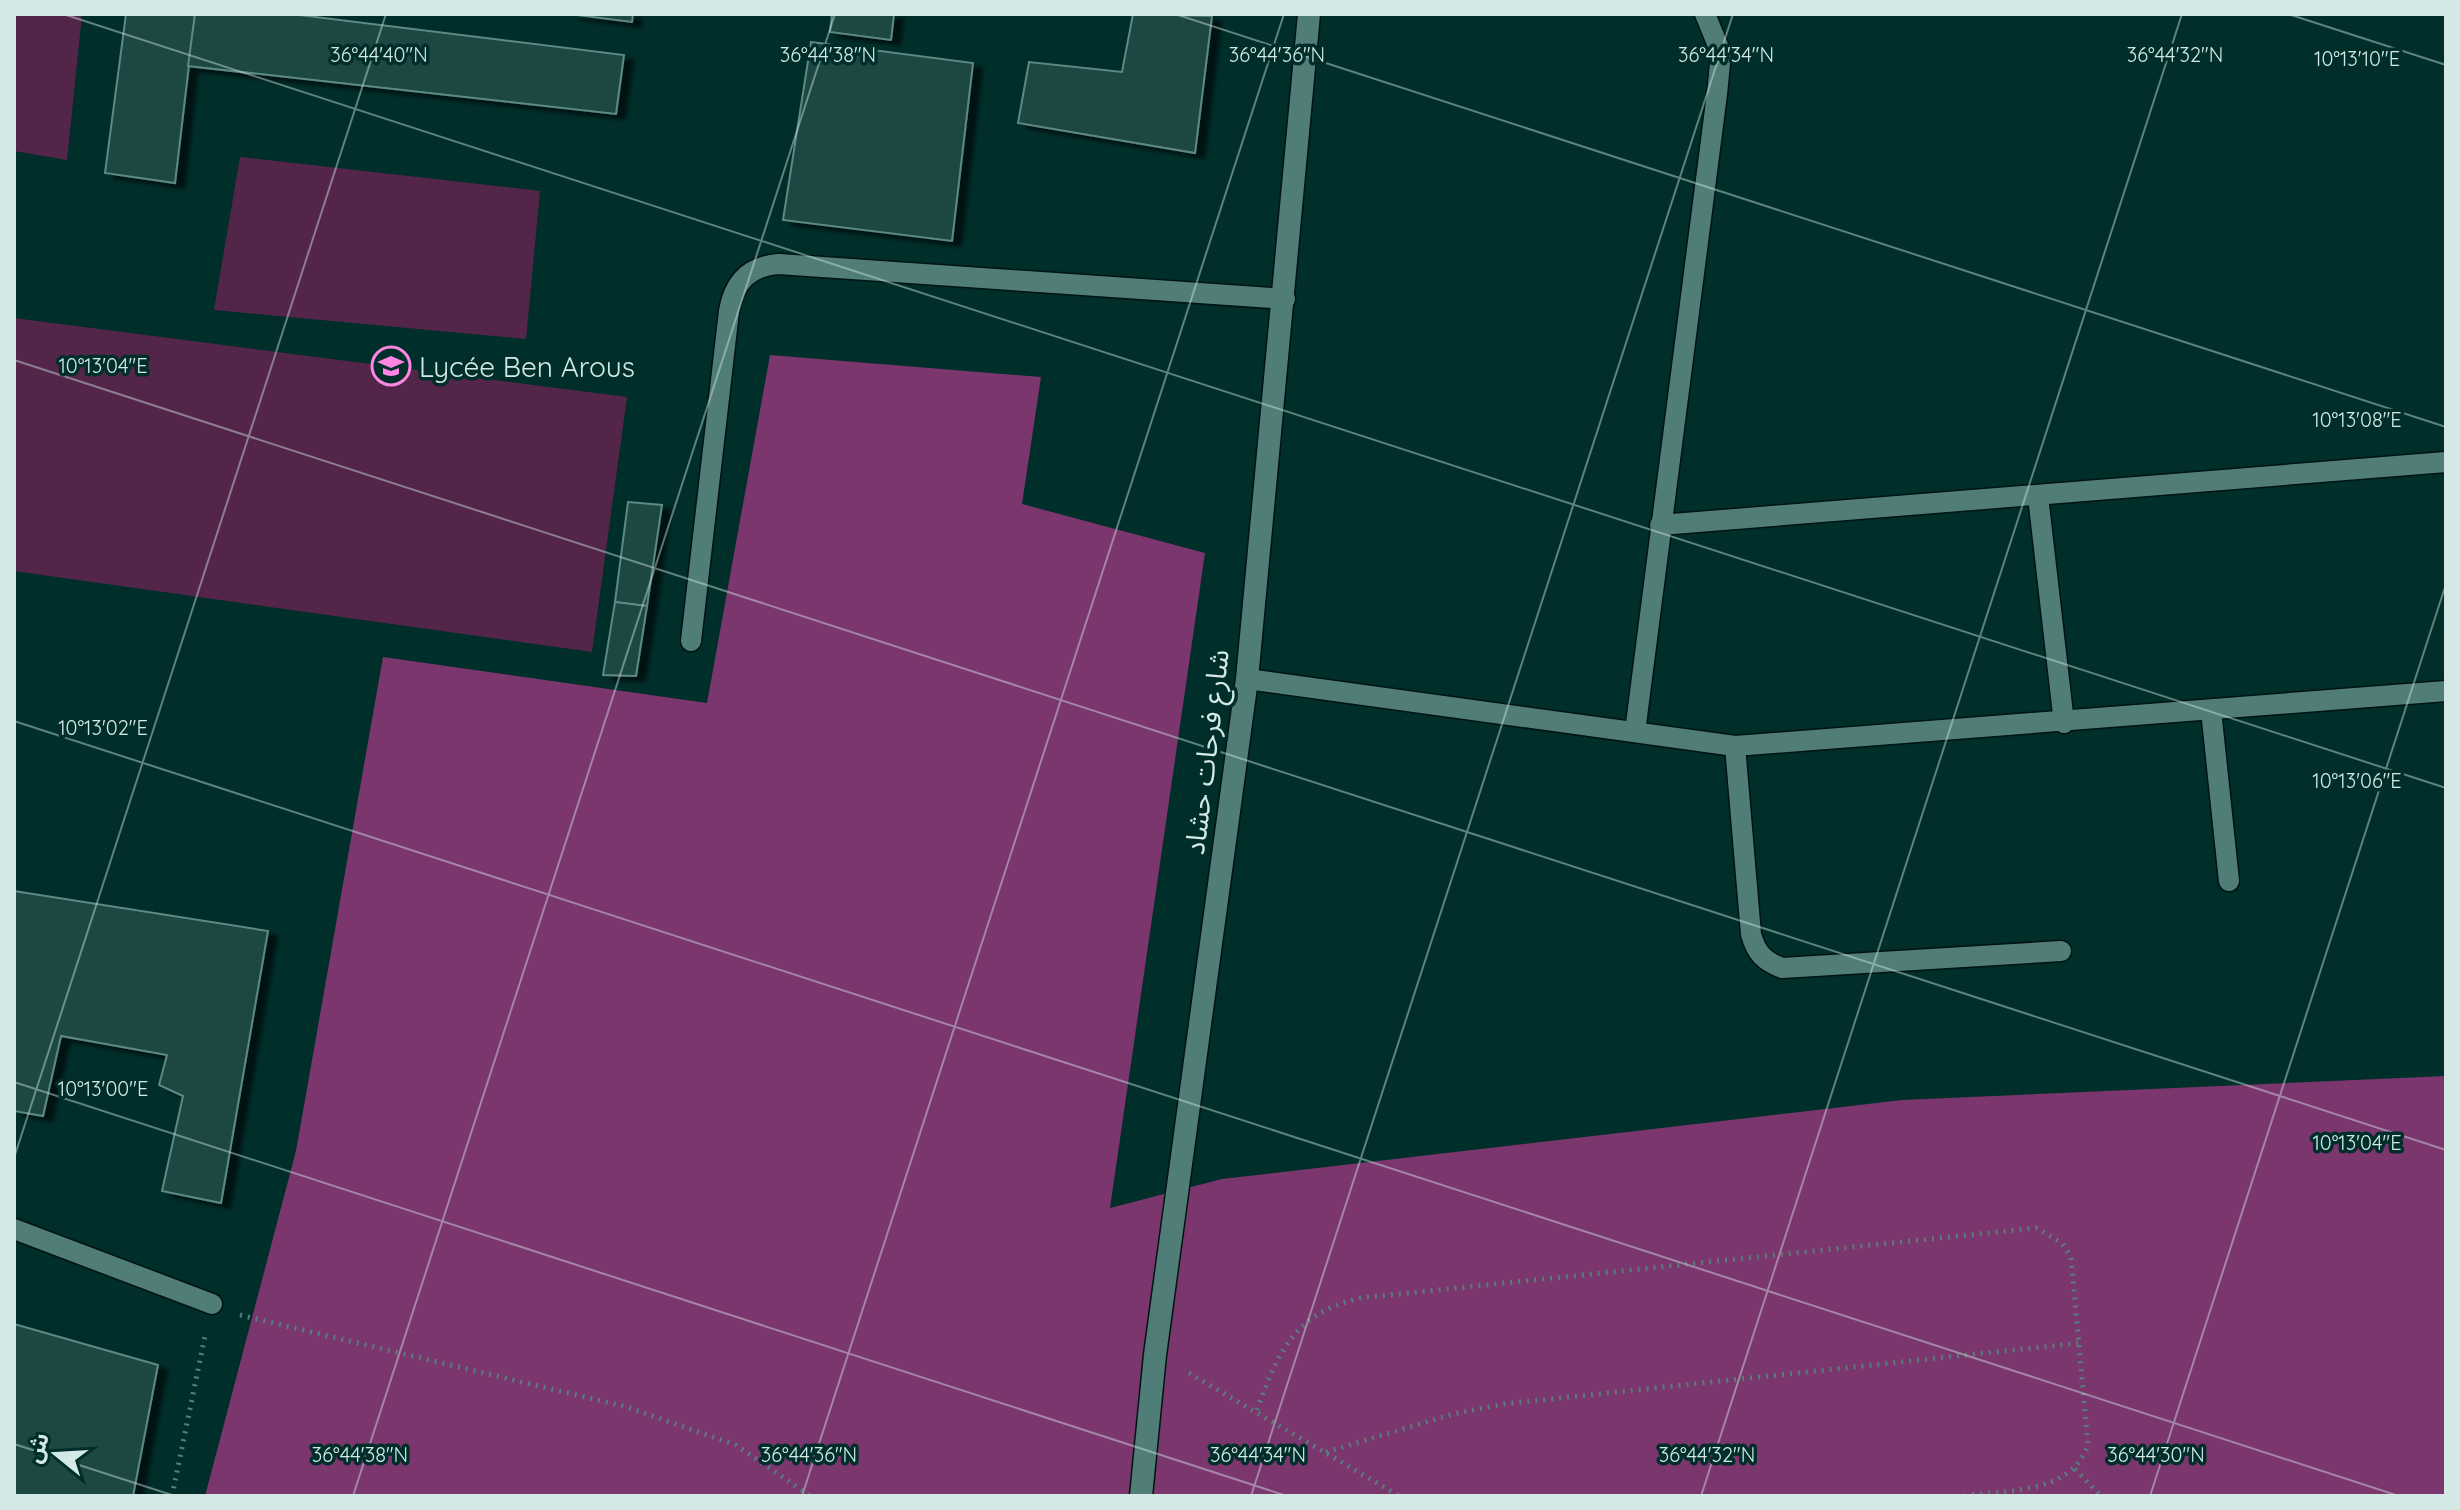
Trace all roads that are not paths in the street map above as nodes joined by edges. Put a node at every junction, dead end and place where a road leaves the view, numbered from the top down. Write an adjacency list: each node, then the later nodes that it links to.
1 (1309, 14): 3 (street, شارع فرحات حشاد)
2 (1705, 14): 6 (lane)
3 (1285, 299): 7 (lane); 8 (street, شارع فرحات حشاد)
4 (2446, 462): 5 (lane)
5 (2038, 496): 6 (lane); 11 (lane)
6 (1660, 525): 12 (lane)
7 (691, 641)
8 (1247, 679): 12 (lane); 18 (street, شارع فرحات حشاد)
9 (2446, 691): 10 (lane)
10 (2211, 710): 11 (lane); 14 (lane)
11 (2064, 723): 13 (lane)
12 (1635, 732): 13 (lane)
13 (1735, 746): 15 (lane)
14 (2229, 881)
15 (2061, 951)
16 (14, 1229): 17 (lane)
17 (212, 1304)
18 (1141, 1496)

